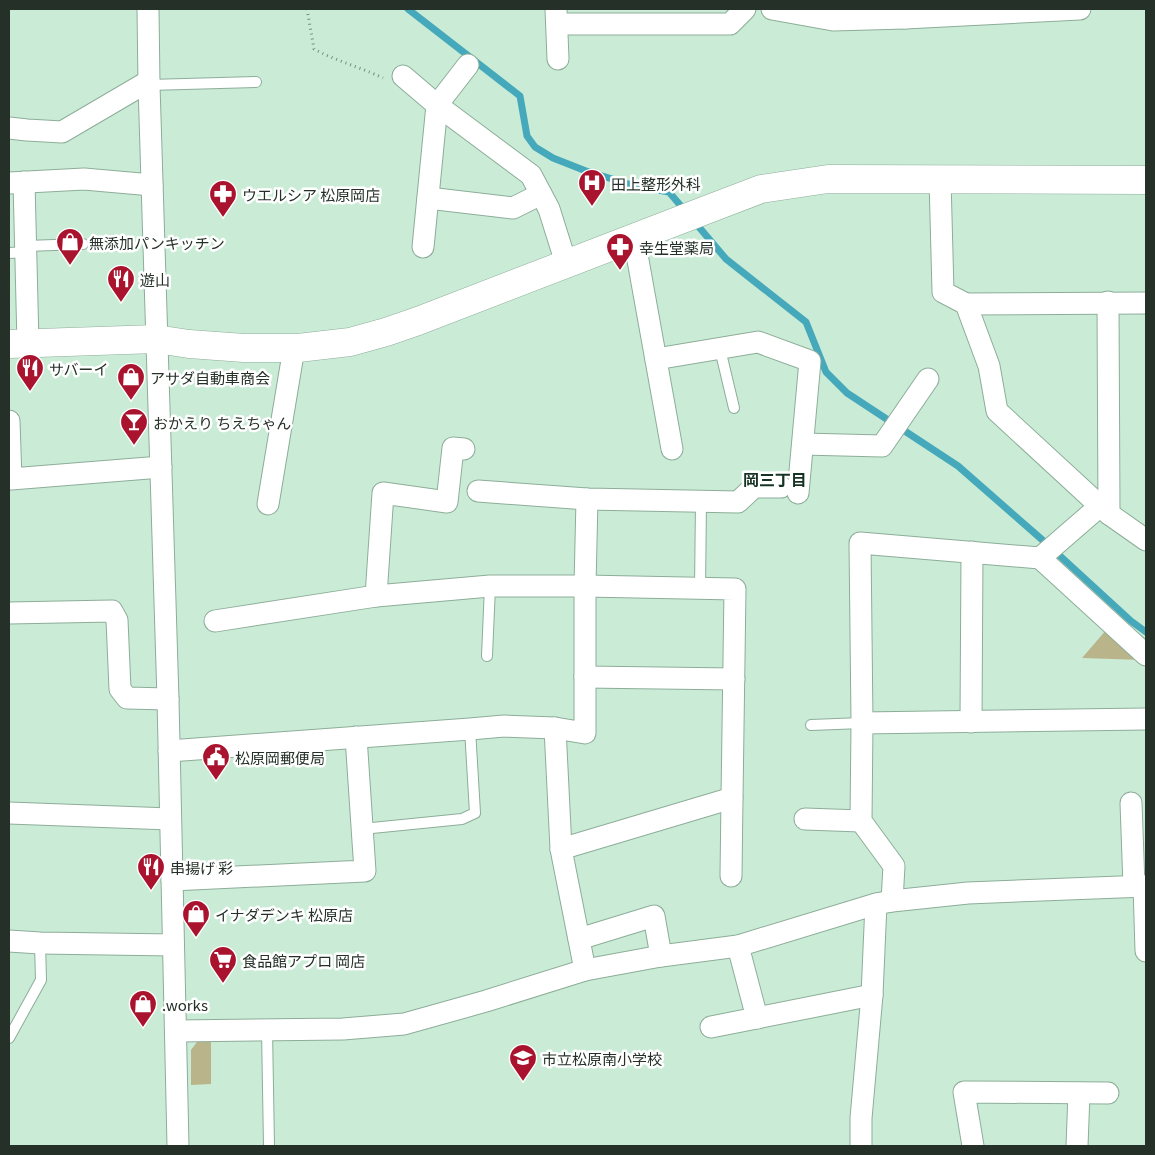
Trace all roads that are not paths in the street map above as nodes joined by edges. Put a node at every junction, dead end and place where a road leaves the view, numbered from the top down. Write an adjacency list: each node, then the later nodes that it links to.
1 (148, 9): 11 (street)
2 (745, 9): 6 (street)
3 (772, 9): 5 (street)
4 (1080, 9): 5 (street)
5 (905, 13)
6 (556, 16): 7 (street)
7 (558, 59)
8 (468, 65): 12 (street)
9 (393, 77): 12 (street)
10 (256, 82): 11 (lane)
11 (149, 83): 13 (street); 17 (street)
12 (437, 104): 18 (street); 19 (street)
13 (9, 128)
14 (940, 179): 15 (street); 20 (street); 27 (street)
15 (1146, 180)
16 (16, 182): 17 (street); 23 (street)
17 (152, 184): 28 (street)
18 (541, 194): 19 (street); 24 (street)
19 (428, 198): 22 (street)
20 (634, 238): 24 (street); 32 (street)
21 (83, 244): 23 (lane)
22 (423, 247)
23 (20, 250): 29 (street)
24 (566, 263): 30 (street)
25 (1108, 302): 26 (street); 27 (street); 44 (street)
26 (1146, 302)
27 (966, 304): 44 (street)
28 (156, 339): 29 (street); 30 (street); 39 (street)
29 (19, 344)
30 (294, 348): 43 (street)
31 (720, 349): 32 (street); 34 (lane); 36 (street)
32 (656, 359): 38 (street)
33 (928, 379): 36 (street)
34 (734, 408)
35 (9, 421): 39 (street)
36 (803, 444): 42 (street)
37 (464, 449): 51 (street)
38 (672, 449)
39 (161, 467): 58 (street)
40 (478, 491): 41 (street)
41 (587, 499): 42 (street); 49 (street)
42 (701, 502): 50 (lane)
43 (268, 504)
44 (1105, 510): 45 (street); 47 (street)
45 (1146, 540)
46 (972, 552): 47 (street); 60 (street); 61 (street)
47 (1040, 558): 54 (street)
48 (490, 586): 49 (street); 51 (street); 55 (lane)
49 (585, 586): 50 (street); 56 (street)
50 (700, 589): 57 (street)
51 (376, 596): 53 (street)
52 (9, 613): 58 (street)
53 (215, 621)
54 (1146, 655)
55 (487, 656)
56 (584, 677): 57 (street); 63 (street)
57 (734, 679): 67 (street)
58 (168, 699): 66 (street)
59 (1146, 719): 60 (street)
60 (971, 722): 61 (street)
61 (862, 723): 62 (lane); 72 (street)
62 (811, 725)
63 (555, 728): 64 (street); 74 (street)
64 (470, 729): 65 (street); 73 (lane)
65 (356, 737): 66 (street); 73 (street)
66 (169, 751): 70 (street)
67 (732, 798): 74 (street); 75 (street)
68 (9, 813): 70 (street)
69 (1136, 816): 77 (street)
70 (170, 818): 76 (street)
71 (805, 819): 72 (street)
72 (861, 821): 78 (street)
73 (362, 829): 76 (street)
74 (561, 849): 79 (street)
75 (732, 876)
76 (172, 880): 82 (street)
77 (1142, 886): 78 (street); 84 (street)
78 (884, 902): 83 (street); 87 (street)
79 (579, 939): 85 (street); 86 (street)
80 (9, 941): 81 (street)
81 (40, 943): 82 (street); 92 (lane)
82 (173, 945): 91 (street)
83 (738, 946): 85 (street); 88 (street)
84 (1146, 951)
85 (661, 956): 86 (street)
86 (585, 970): 90 (street)
87 (872, 995): 88 (street); 97 (street)
88 (757, 1018): 89 (street)
89 (711, 1027)
90 (267, 1030): 91 (street); 96 (lane)
91 (176, 1031): 95 (street)
92 (9, 1038)
93 (1079, 1093): 94 (street); 98 (street); 99 (street)
94 (1108, 1093)
95 (178, 1146)
96 (269, 1146)
97 (861, 1146)
98 (973, 1146)
99 (1077, 1146)

